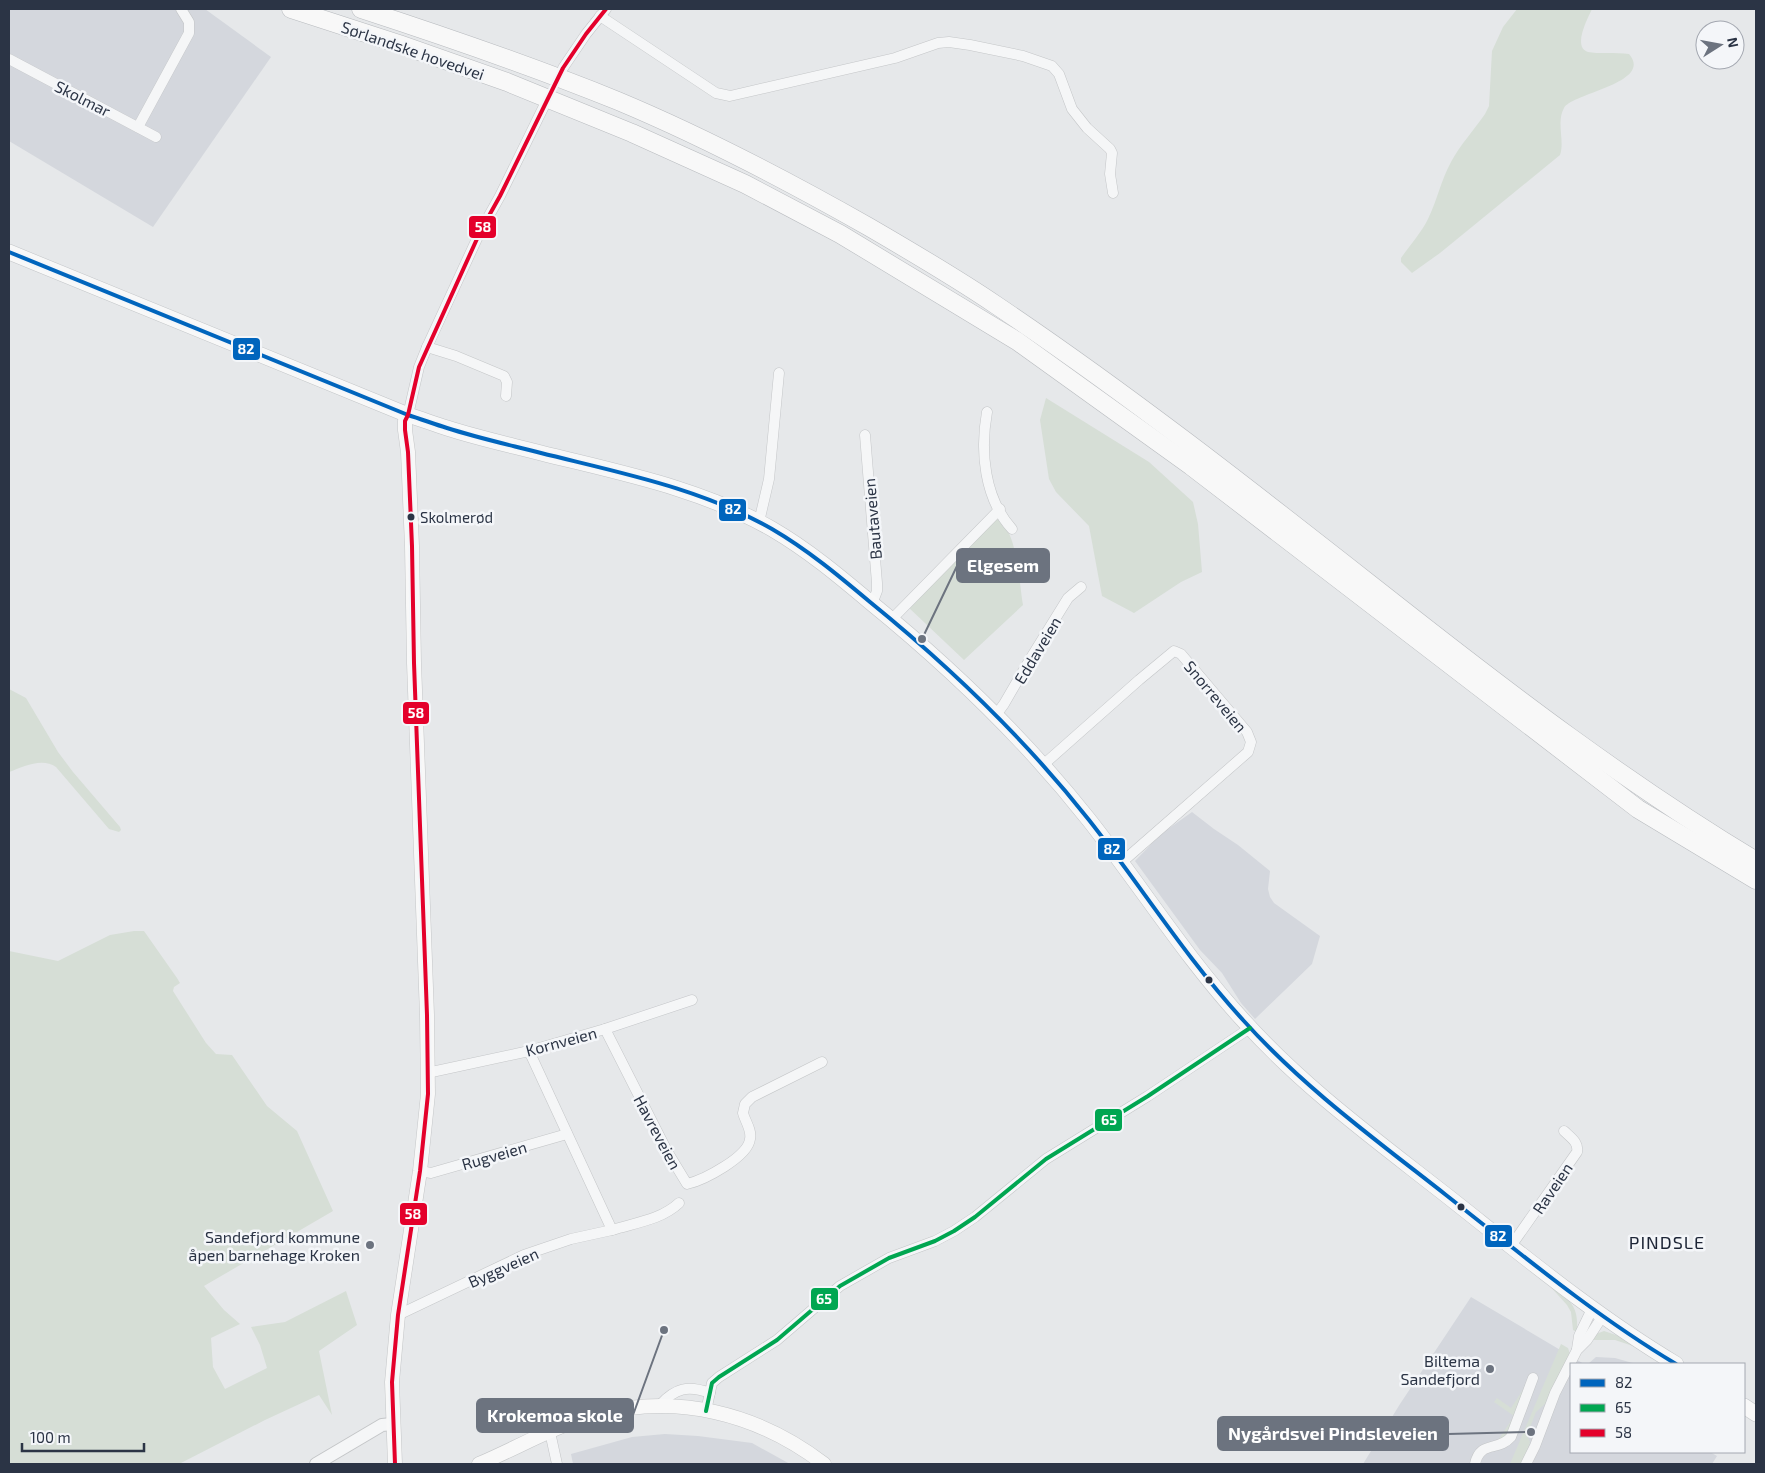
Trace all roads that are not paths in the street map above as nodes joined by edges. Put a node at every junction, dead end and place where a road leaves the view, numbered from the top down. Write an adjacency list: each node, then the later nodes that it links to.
1 (180, 9): 8 (street)
2 (291, 9): 28 (highway, Sørlandske hovedvei)
3 (361, 9): 6 (highway, Sørlandske hovedvei)
4 (603, 12): 6 (street); 10 (street)
5 (9, 59): 8 (street, Skolmar)
6 (557, 72): 26 (highway, Sørlandske hovedvei)
7 (544, 104): 12 (street)
8 (138, 127): 9 (street, Skolmar)
9 (156, 137)
10 (1113, 193)
11 (9, 252): 16 (main road)
12 (427, 347): 14 (street); 16 (street)
13 (779, 373): 19 (street)
14 (506, 396)
15 (986, 412): 18 (street)
16 (408, 415): 19 (main road); 34 (main road)
17 (865, 435): 22 (street, Bautaveien)
18 (1000, 509): 20 (street); 23 (street)
19 (759, 522): 22 (main road)
20 (1012, 529)
21 (1081, 587): 24 (street, Eddaveien)
22 (872, 604): 23 (main road)
23 (892, 619): 24 (main road)
24 (996, 715): 25 (main road)
25 (1043, 765): 27 (main road); 27 (street, Snorreveien)
26 (1756, 861)
27 (1121, 862): 30 (main road)
28 (1756, 880)
29 (692, 1000): 31 (street, Kornveien)
30 (1250, 1028): 40 (main road); 47 (street)
31 (605, 1029): 32 (street, Kornveien); 33 (street, Havreveien)
32 (528, 1050): 34 (street, Kornveien); 36 (street)
33 (822, 1062)
34 (428, 1073): 37 (main road)
35 (1564, 1131): 40 (street, Raveien)
36 (567, 1134): 37 (street, Rugveien); 39 (street)
37 (420, 1171): 42 (main road)
38 (678, 1203): 39 (street, Byggveien)
39 (612, 1230): 42 (street, Byggveien)
40 (1511, 1246): 41 (main road)
41 (1597, 1313): 43 (street); 44 (main road)
42 (398, 1315): 52 (main road)
43 (1570, 1363)
44 (1674, 1363)
45 (1570, 1364): 54 (street)
46 (1533, 1378): 60 (street)
47 (710, 1393): 48 (street); 50 (street)
48 (660, 1405): 50 (main road); 53 (main road)
49 (1745, 1407): 51 (main road)
50 (706, 1410): 59 (main road)
51 (1756, 1414)
52 (392, 1424): 55 (street); 56 (main road)
53 (550, 1432): 57 (main road); 58 (street)
54 (1534, 1446): 61 (street); 62 (street)
55 (316, 1464)
56 (395, 1464)
57 (478, 1464)
58 (557, 1464)
59 (824, 1464)
60 (1475, 1464)
61 (1526, 1464)
62 (1532, 1464)

